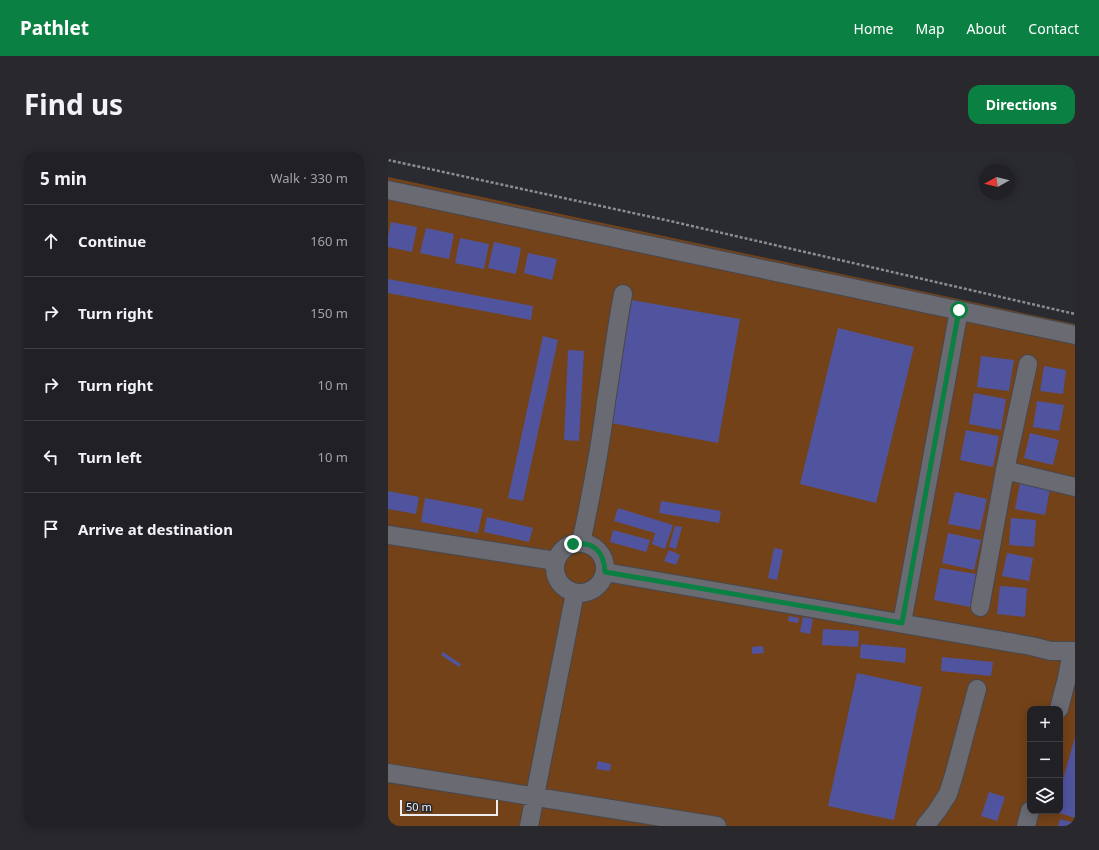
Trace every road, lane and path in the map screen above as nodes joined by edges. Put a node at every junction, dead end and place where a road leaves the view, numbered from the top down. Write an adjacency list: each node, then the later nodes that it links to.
1 (388, 160): 5 (path)
2 (388, 190): 4 (street)
3 (623, 294): 11 (street)
4 (959, 310): 6 (street); 16 (street)
5 (1075, 314)
6 (1075, 335)
7 (1028, 364): 8 (street)
8 (1005, 470): 9 (street); 15 (street)
9 (1075, 487)
10 (388, 535): 12 (street)
11 (581, 543): 12 (street); 13 (street)
12 (556, 561): 14 (street)
13 (605, 572): 14 (street); 16 (street)
14 (575, 593): 21 (street)
15 (980, 607)
16 (902, 623): 17 (street)
17 (1073, 652): 19 (street)
18 (978, 690): 25 (street)
19 (1060, 706)
20 (388, 774): 21 (street)
21 (535, 797): 23 (street); 24 (street)
22 (1029, 814): 26 (street)
23 (529, 826)
24 (717, 826)
25 (925, 826)
26 (1026, 826)

